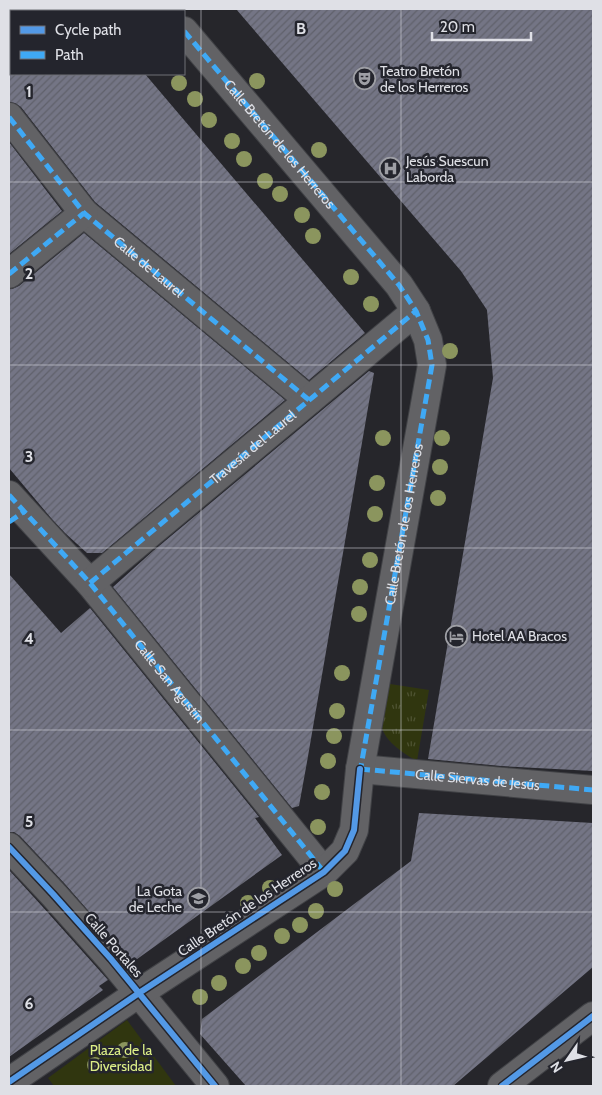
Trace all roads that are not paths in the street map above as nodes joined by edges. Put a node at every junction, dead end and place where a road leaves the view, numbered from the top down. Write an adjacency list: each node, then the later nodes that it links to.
1 (185, 32): 5 (street, Calle Bretón de los Herreros)
2 (9, 117): 3 (street, Calle de Laurel)
3 (84, 213): 4 (street); 6 (street, Calle de Laurel)
4 (9, 274)
5 (416, 311): 6 (street, Travesía del Laurel); 9 (street, Calle Bretón de los Herreros)
6 (308, 400): 8 (street, Travesía del Laurel)
7 (14, 509): 8 (street, Calle San Agustín)
8 (90, 583): 12 (street, Calle San Agustín)
9 (360, 769): 10 (street, Calle Siervas de Jesús); 12 (street, Calle Bretón de los Herreros)
10 (593, 790)
11 (9, 847): 13 (street, Calle Portales)
12 (324, 872): 13 (street, Calle Bretón de los Herreros)
13 (139, 993): 15 (street, Calle Bretón de los Herreros); 16 (street, Calle Portales)
14 (593, 1016): 17 (street)
15 (9, 1082)
16 (215, 1086)
17 (502, 1086)

